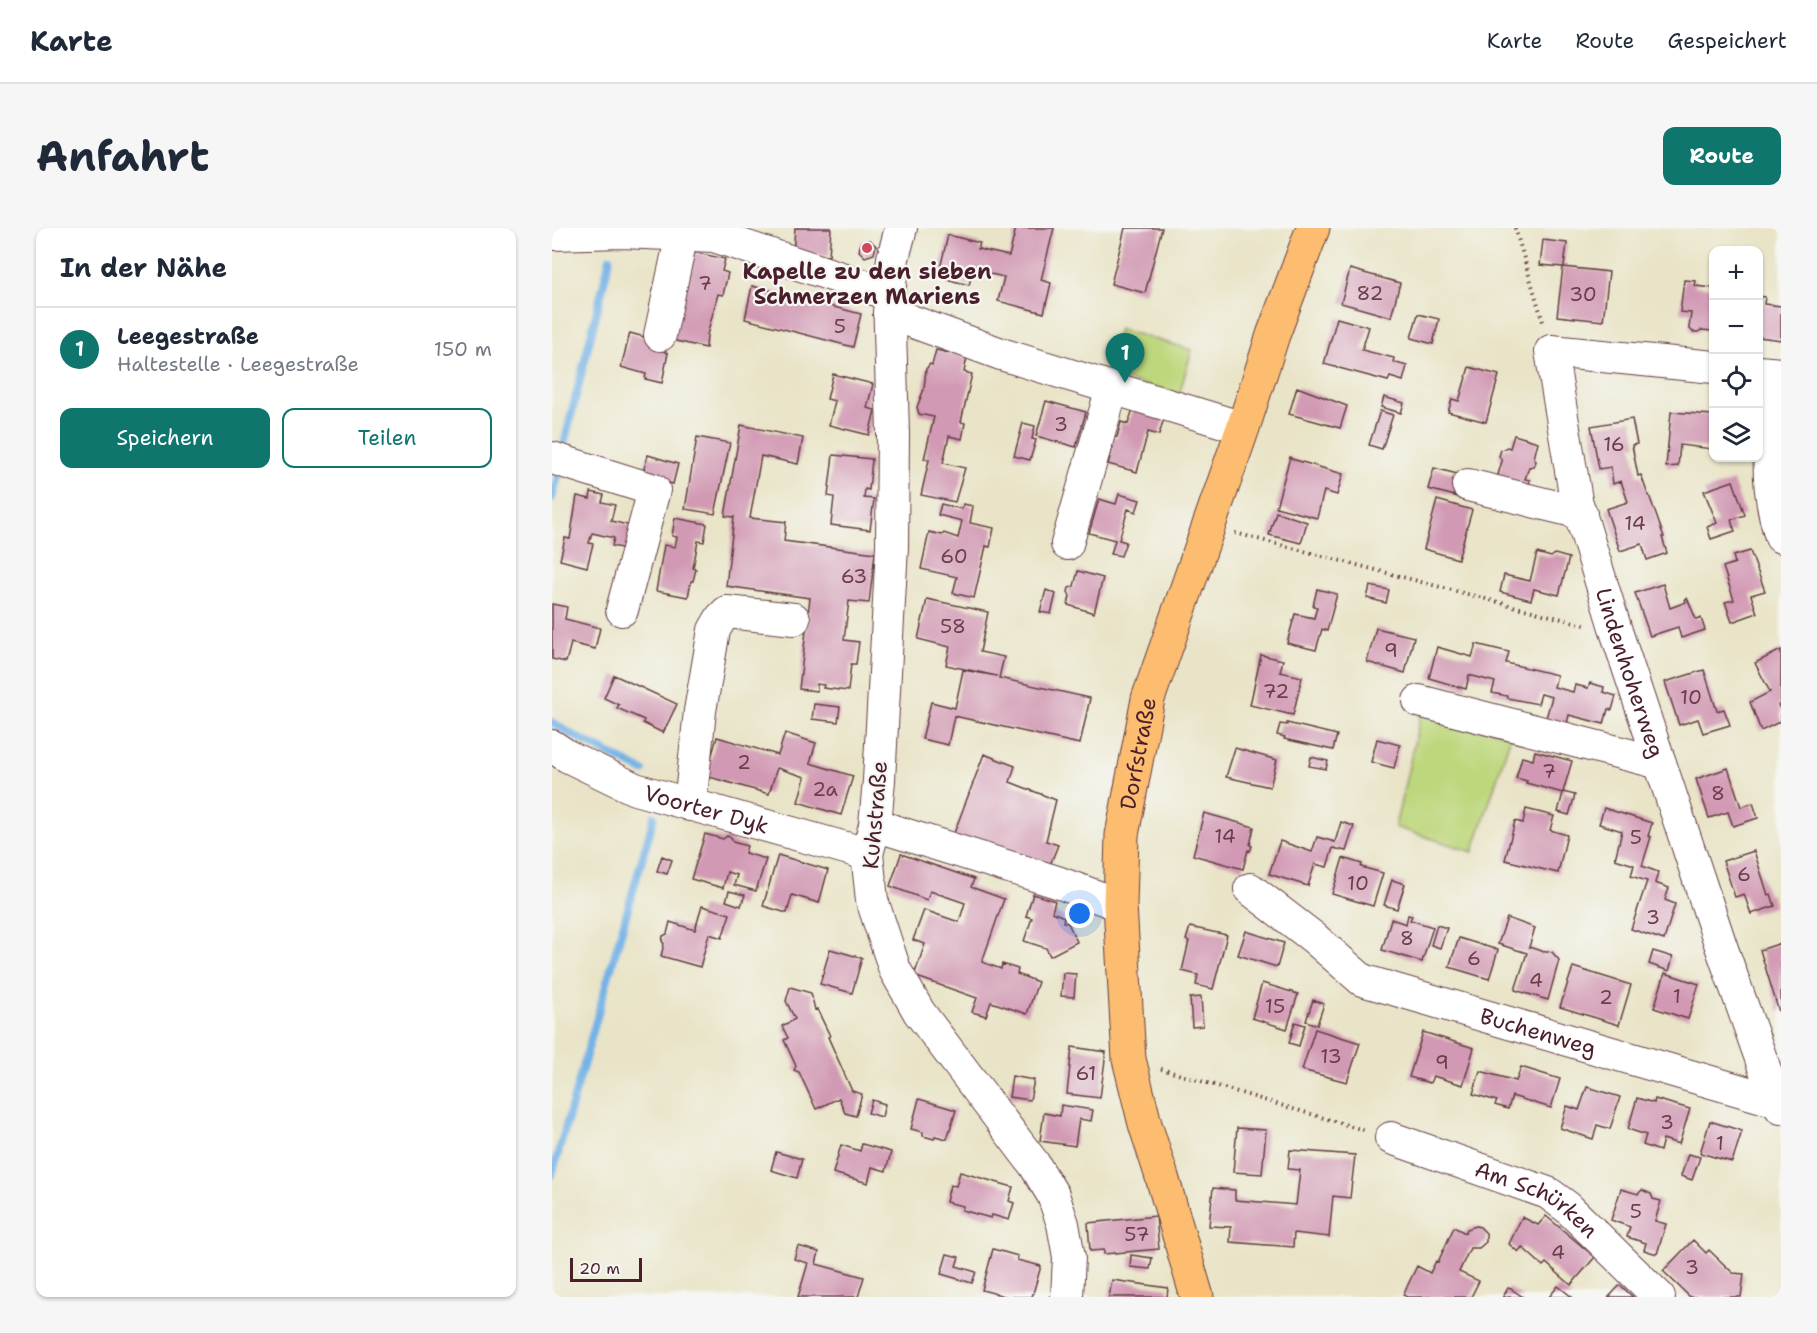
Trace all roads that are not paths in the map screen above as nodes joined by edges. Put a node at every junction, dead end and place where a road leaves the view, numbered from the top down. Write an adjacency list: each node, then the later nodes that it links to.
1 (901, 228): 5 (street, Kuhstraße)
2 (1313, 228): 11 (main road, Dorfstraße)
3 (552, 234): 4 (street)
4 (682, 234): 5 (street); 6 (street)
5 (889, 303): 10 (street); 23 (street, Kuhstraße)
6 (660, 335)
7 (1709, 367): 14 (street, Lindenhoherweg)
8 (1763, 372): 9 (street)
9 (1781, 374): 15 (street)
10 (1112, 388): 11 (street); 16 (street)
11 (1243, 428): 26 (main road, Dorfstraße)
12 (552, 458): 17 (street)
13 (1468, 485): 14 (street)
14 (1581, 513): 21 (street, Lindenhoherweg)
15 (1781, 537)
16 (1067, 544)
17 (622, 610)
18 (794, 619): 22 (street)
19 (1419, 700): 21 (street)
20 (552, 746): 22 (street, Voorter Dyk)
21 (1660, 763): 27 (street, Lindenhoherweg)
22 (690, 805): 24 (street, Voorter Dyk)
23 (875, 825): 24 (street, Kuhstraße); 26 (street)
24 (867, 854): 29 (street, Kuhstraße)
25 (1250, 890): 27 (street, Buchenweg)
26 (1119, 905): 30 (main road, Dorfstraße)
27 (1779, 1105)
28 (1391, 1138): 31 (street, Am Schürken)
29 (1067, 1297)
30 (1197, 1297)
31 (1659, 1297)

